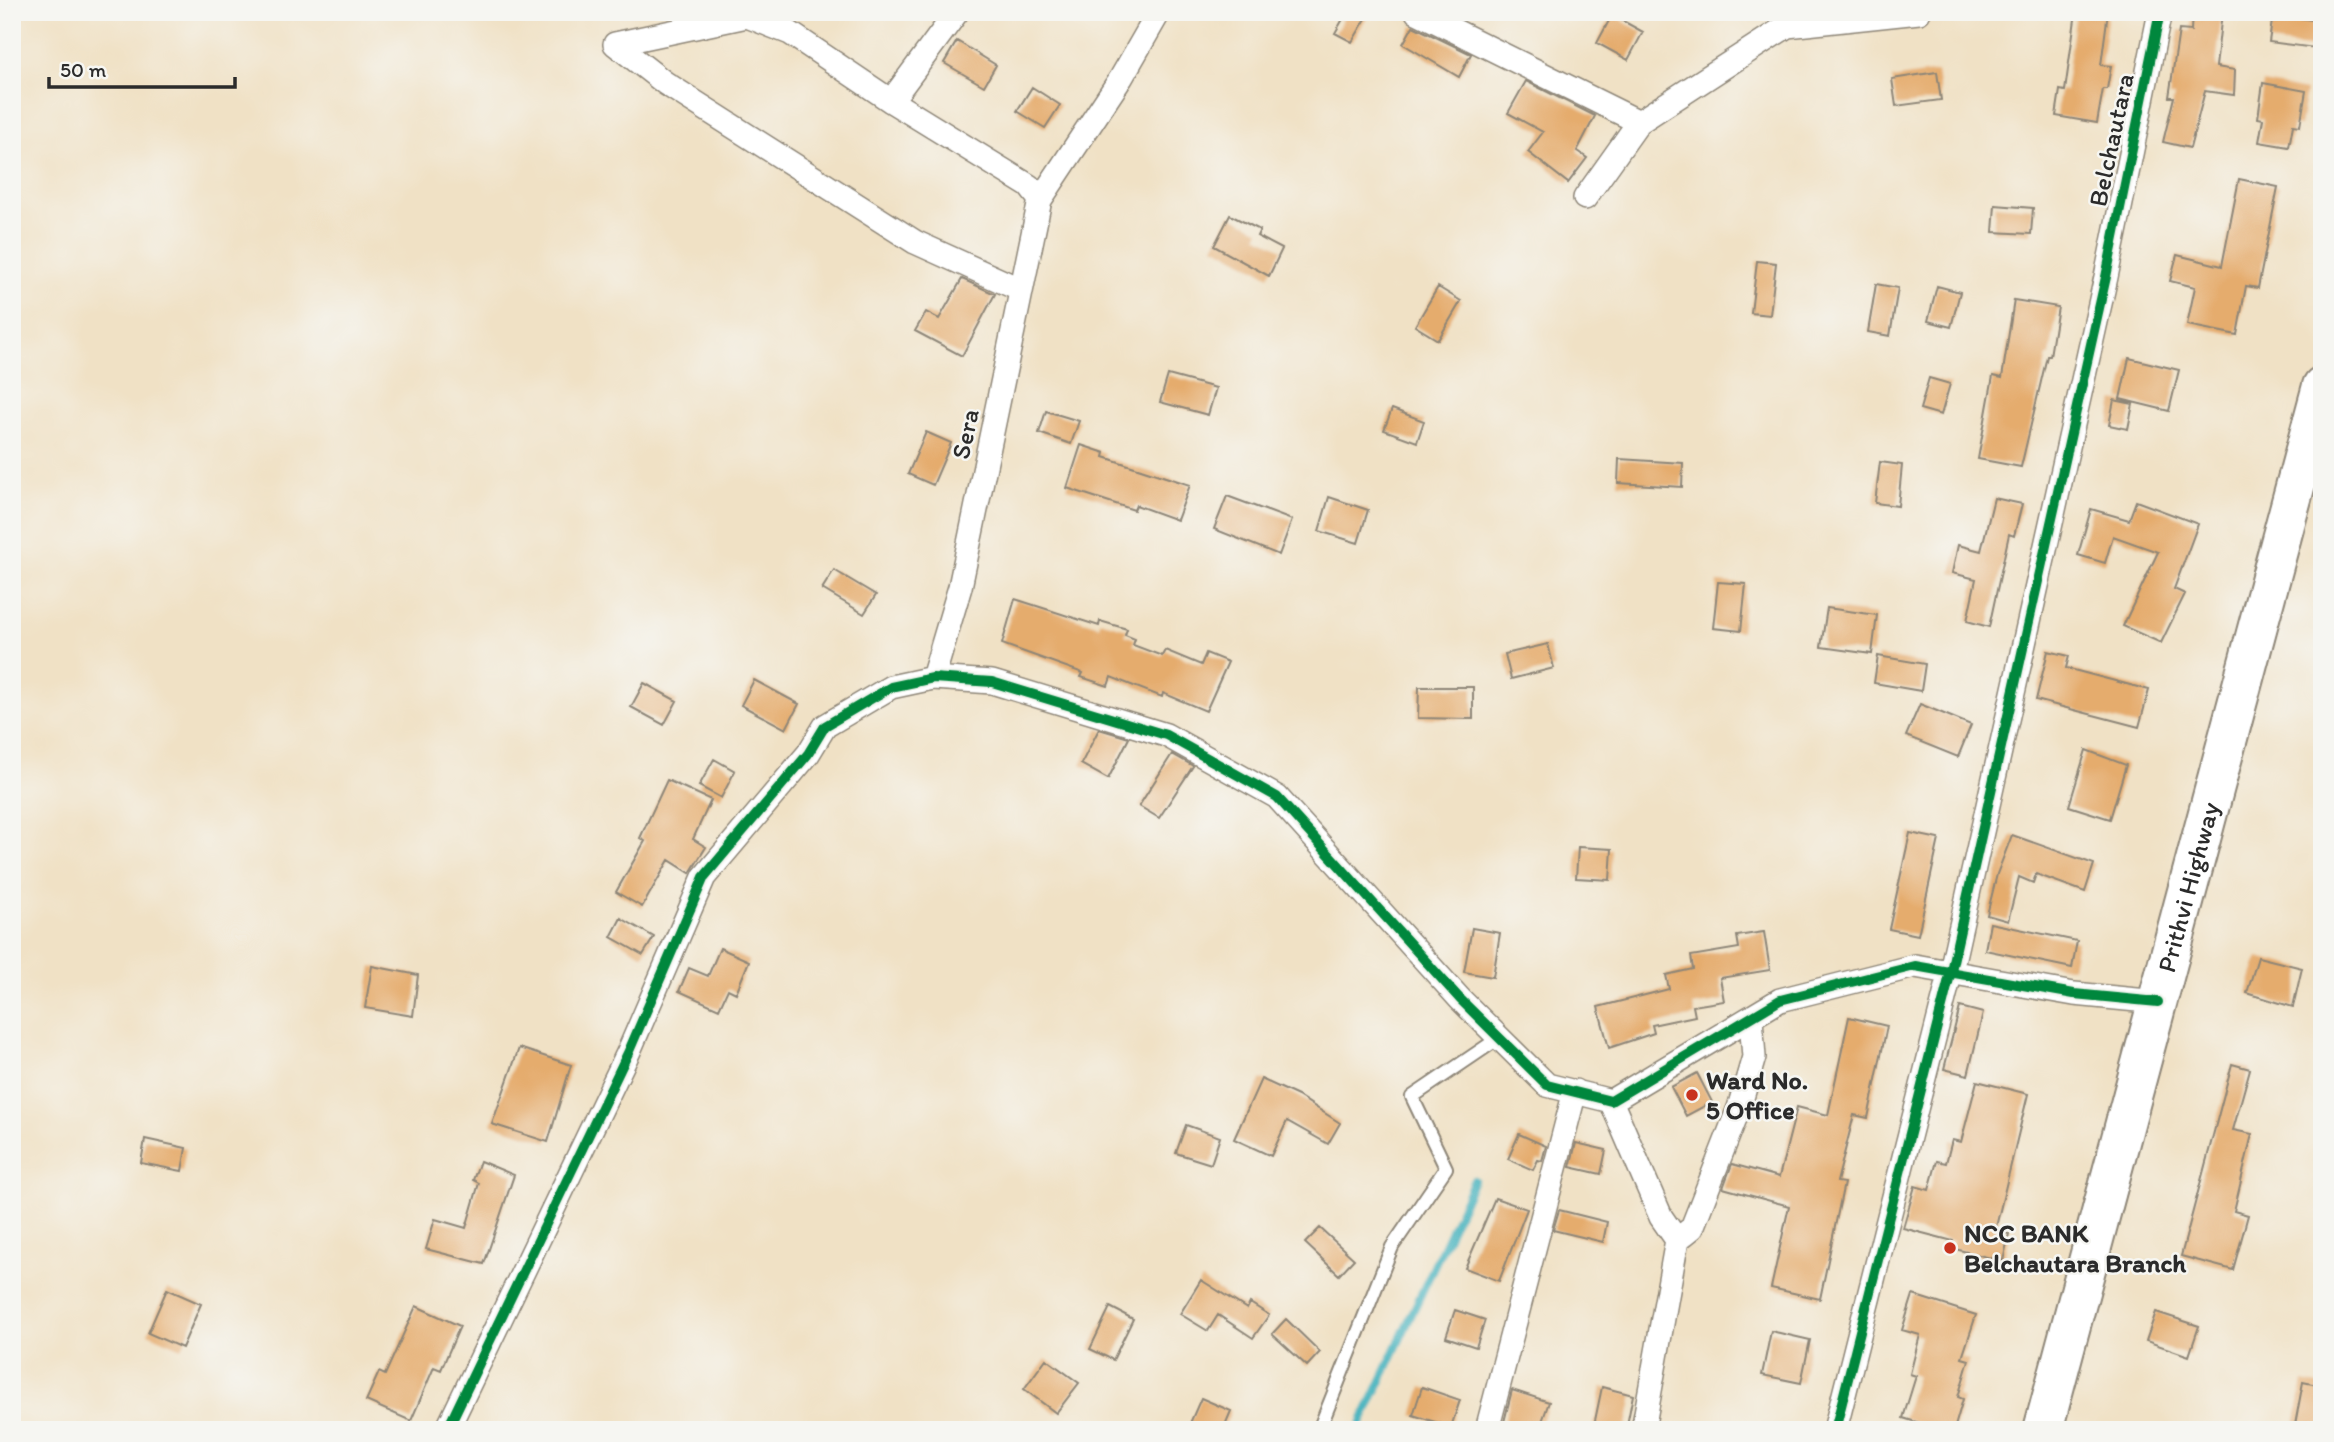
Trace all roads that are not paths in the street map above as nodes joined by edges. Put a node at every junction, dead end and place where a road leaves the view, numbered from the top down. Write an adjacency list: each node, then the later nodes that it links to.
1 (957, 12): 6 (street)
2 (1159, 12): 9 (street, Sera)
3 (1417, 12): 7 (street)
4 (1919, 12): 7 (street)
5 (2160, 12): 13 (street, Belchautara)
6 (891, 101): 9 (street); 10 (street)
7 (1639, 122): 8 (street)
8 (1585, 198)
9 (1040, 200): 10 (street, Sera)
10 (1021, 290): 12 (street, Sera)
11 (2322, 386): 14 (highway, Prithvi Highway)
12 (933, 678): 16 (street); 20 (street)
13 (1950, 975): 14 (street); 15 (street); 24 (street, Belchautara)
14 (2158, 1002): 25 (highway, Prithvi Highway)
15 (1751, 1019): 18 (street); 19 (street)
16 (1499, 1038): 17 (street); 21 (lane)
17 (1575, 1091): 18 (street); 22 (street)
18 (1611, 1101): 19 (street)
19 (1677, 1240): 23 (street)
20 (447, 1430)
21 (1319, 1430)
22 (1487, 1430)
23 (1643, 1430)
24 (1835, 1430)
25 (2043, 1430)

